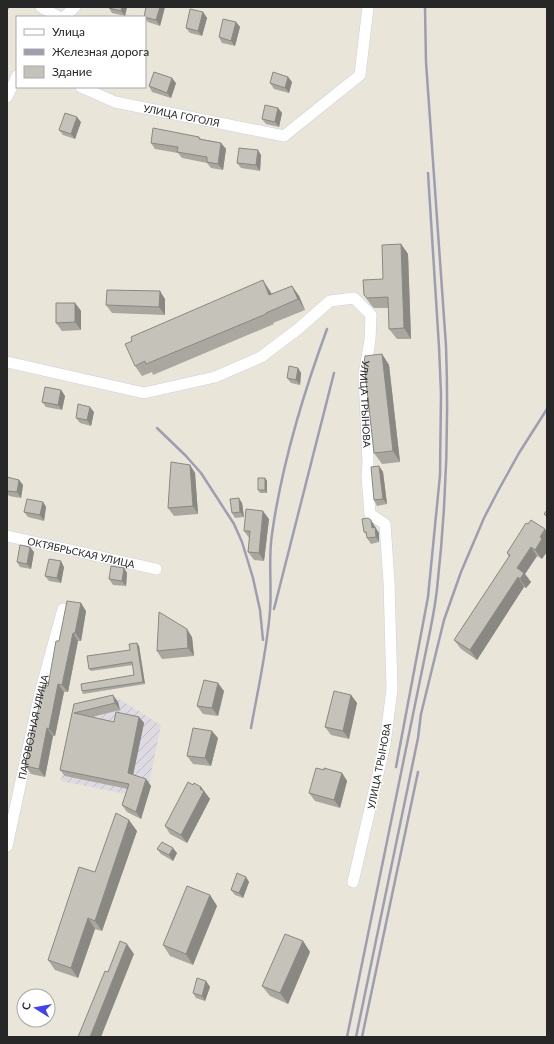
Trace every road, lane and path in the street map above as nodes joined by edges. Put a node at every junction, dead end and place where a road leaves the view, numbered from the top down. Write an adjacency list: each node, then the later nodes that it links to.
1 (41, 7): 4 (street)
2 (75, 7): 5 (street)
3 (368, 7): 7 (street, УЛИЦА ГОГОЛЯ)
4 (57, 16)
5 (65, 16)
6 (16, 78): 8 (street)
7 (83, 88)
8 (7, 97)
9 (7, 362): 14 (street, УЛИЦА ТРЫНОВА)
10 (7, 536): 11 (street, ОКТЯБРЬСКАЯ УЛИЦА)
11 (156, 569)
12 (64, 609): 13 (street, ПАРОВОЗНАЯ УЛИЦА)
13 (7, 846)
14 (354, 882)

